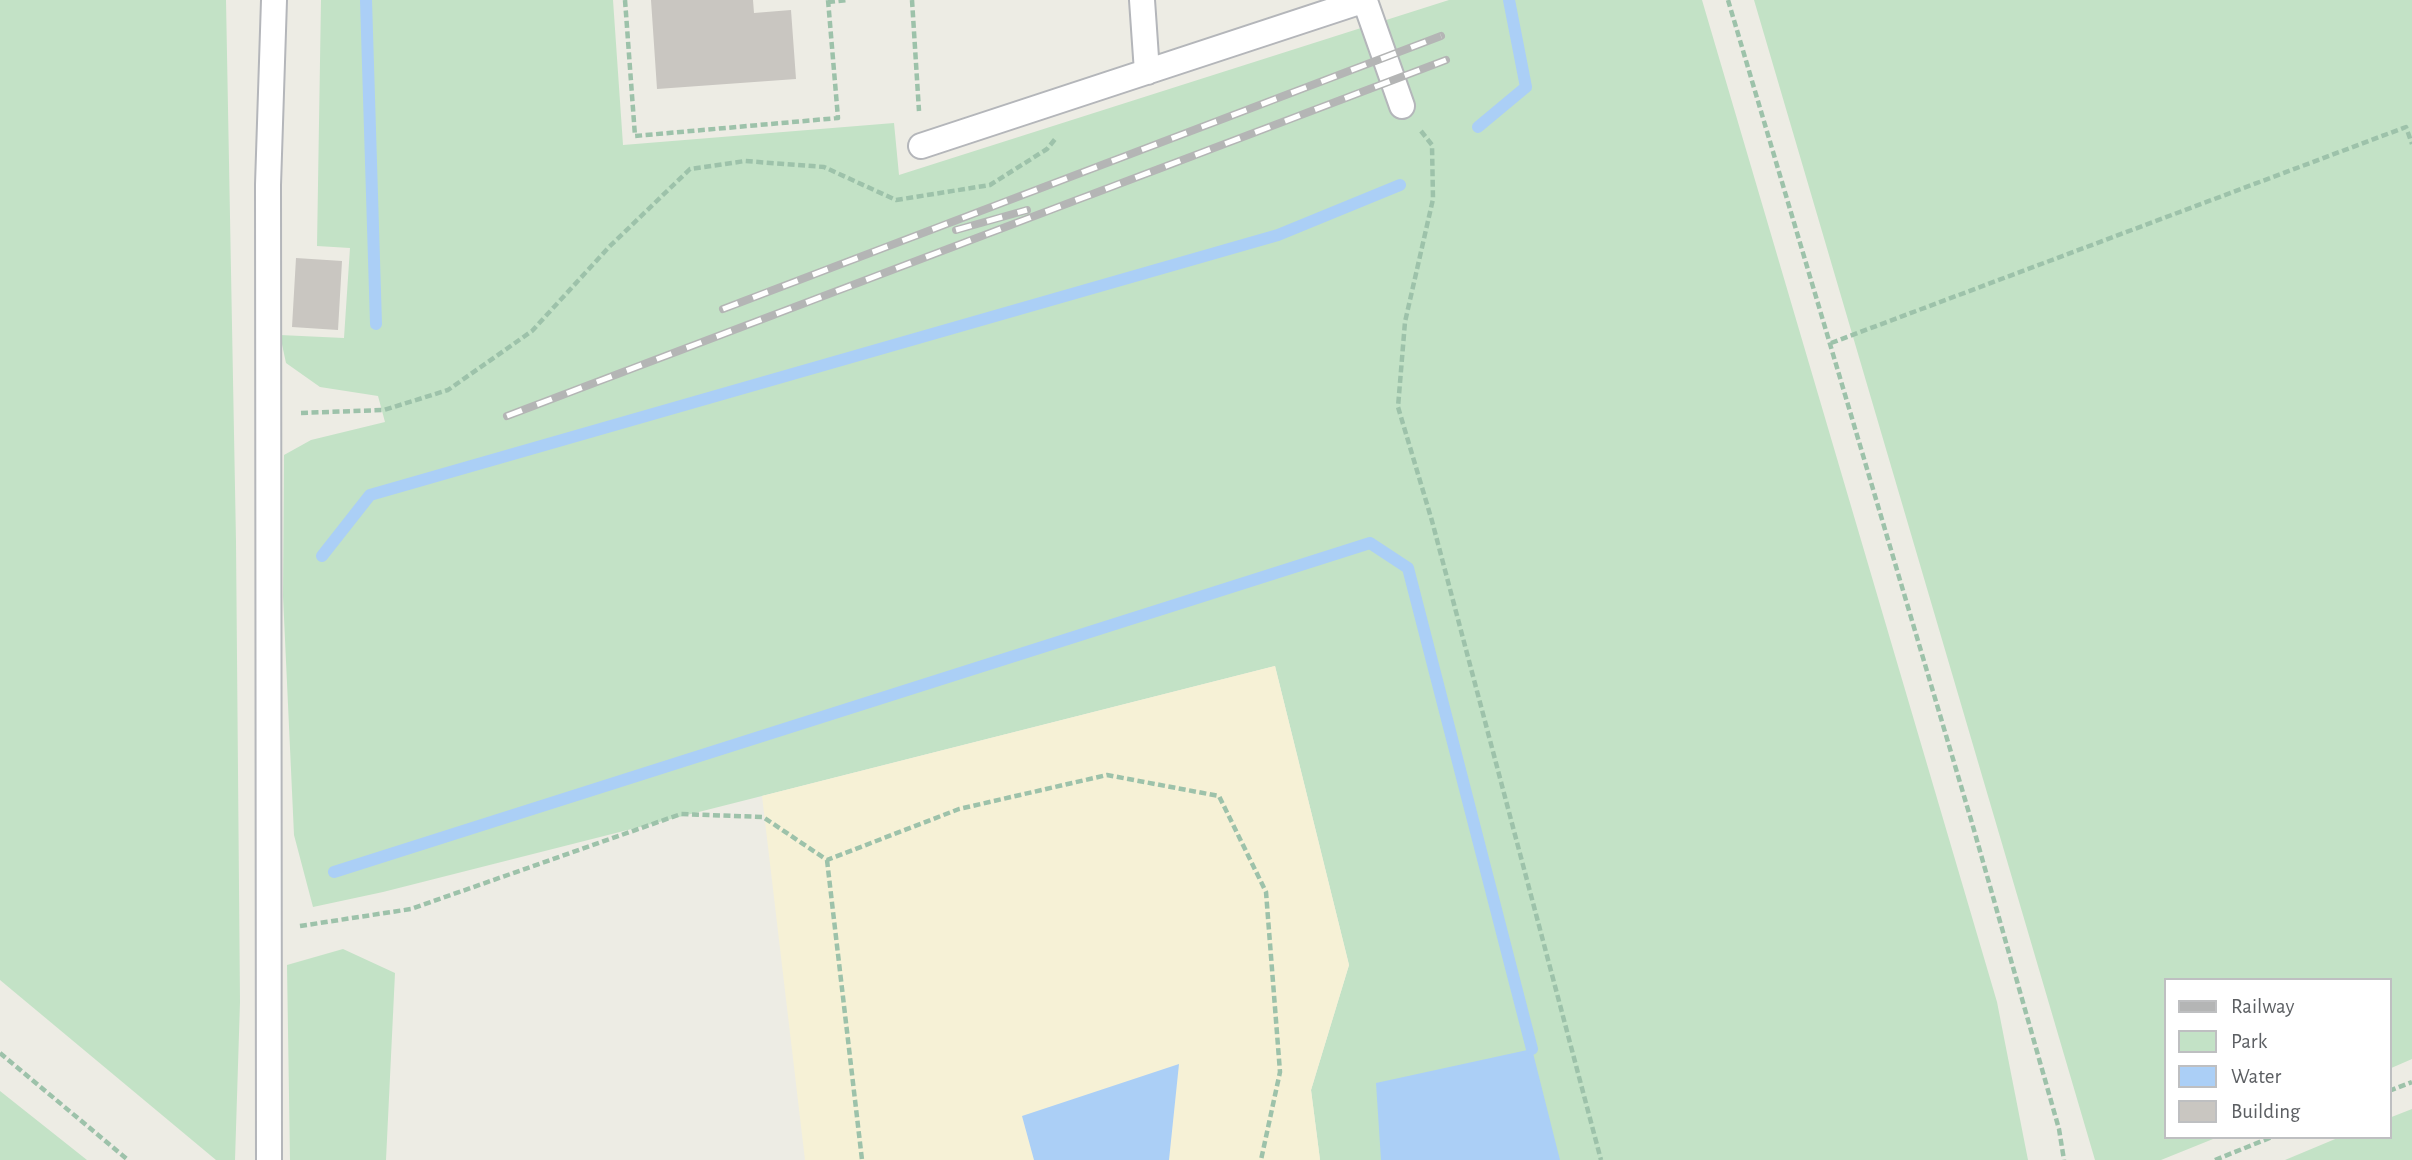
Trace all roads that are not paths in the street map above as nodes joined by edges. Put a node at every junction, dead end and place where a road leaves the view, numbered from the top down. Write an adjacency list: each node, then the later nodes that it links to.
1 (274, 0): 7 (lane)
2 (1142, 0): 4 (lane)
3 (1365, 0): 4 (lane); 5 (lane)
4 (1147, 72): 6 (lane)
5 (1402, 106)
6 (921, 146)
7 (270, 1160)

